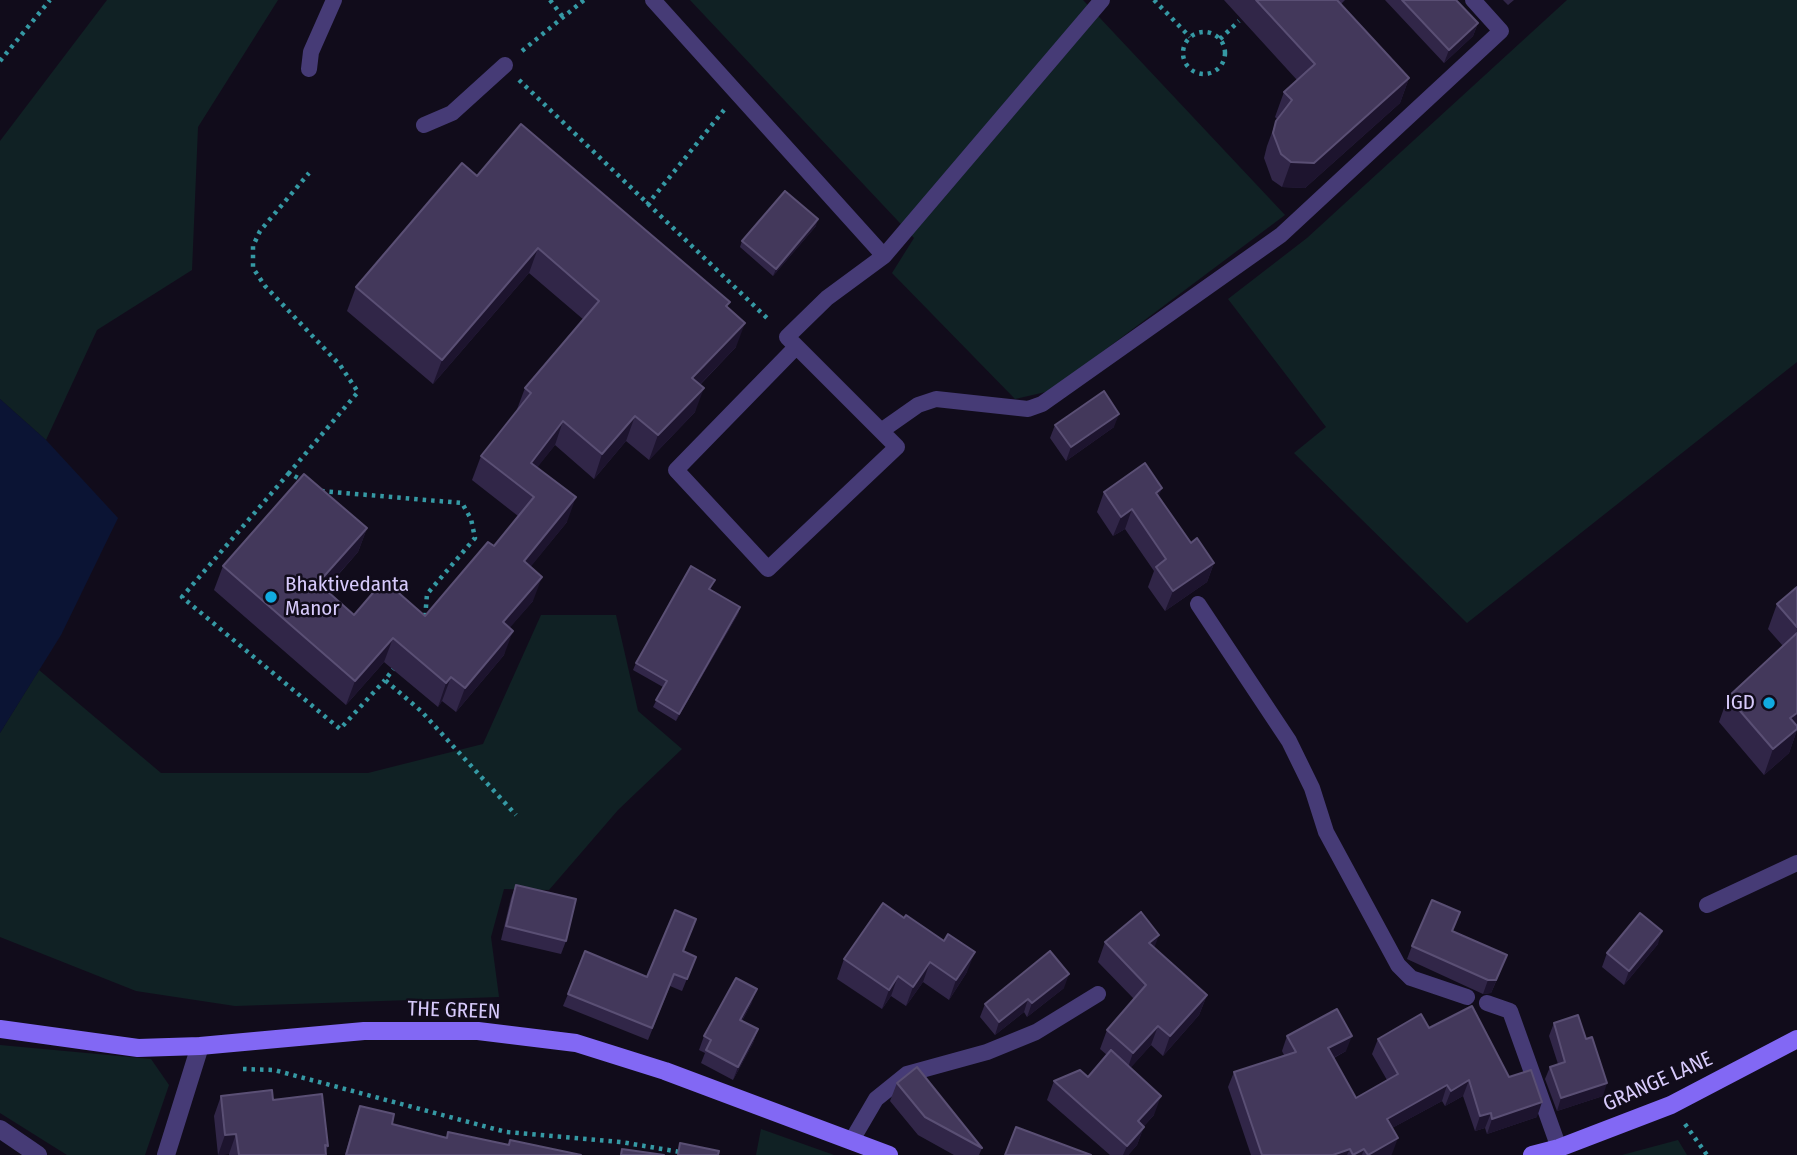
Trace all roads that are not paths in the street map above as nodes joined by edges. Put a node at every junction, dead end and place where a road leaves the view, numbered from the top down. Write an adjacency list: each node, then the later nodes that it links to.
1 (334, 0): 6 (lane)
2 (653, 0): 8 (lane)
3 (1102, 0): 8 (lane)
4 (1473, 0): 10 (lane)
5 (505, 65): 7 (lane)
6 (309, 69)
7 (424, 125)
8 (884, 256): 9 (lane)
9 (791, 342): 10 (lane); 10 (lane)
10 (881, 430)
11 (1198, 604): 15 (lane)
12 (1797, 863): 13 (lane)
13 (1707, 905)
14 (1098, 994): 21 (lane)
15 (1467, 997)
16 (1487, 1003): 22 (lane)
17 (0, 1028): 19 (street, THE GREEN)
18 (1797, 1038): 22 (street, GRANGE LANE)
19 (200, 1046): 21 (street, THE GREEN); 24 (street)
20 (0, 1129): 23 (street)
21 (852, 1140): 25 (street, THE GREEN)
22 (1559, 1148): 26 (street, GRANGE LANE)
23 (38, 1155)
24 (166, 1155)
25 (889, 1155)
26 (1532, 1155)

